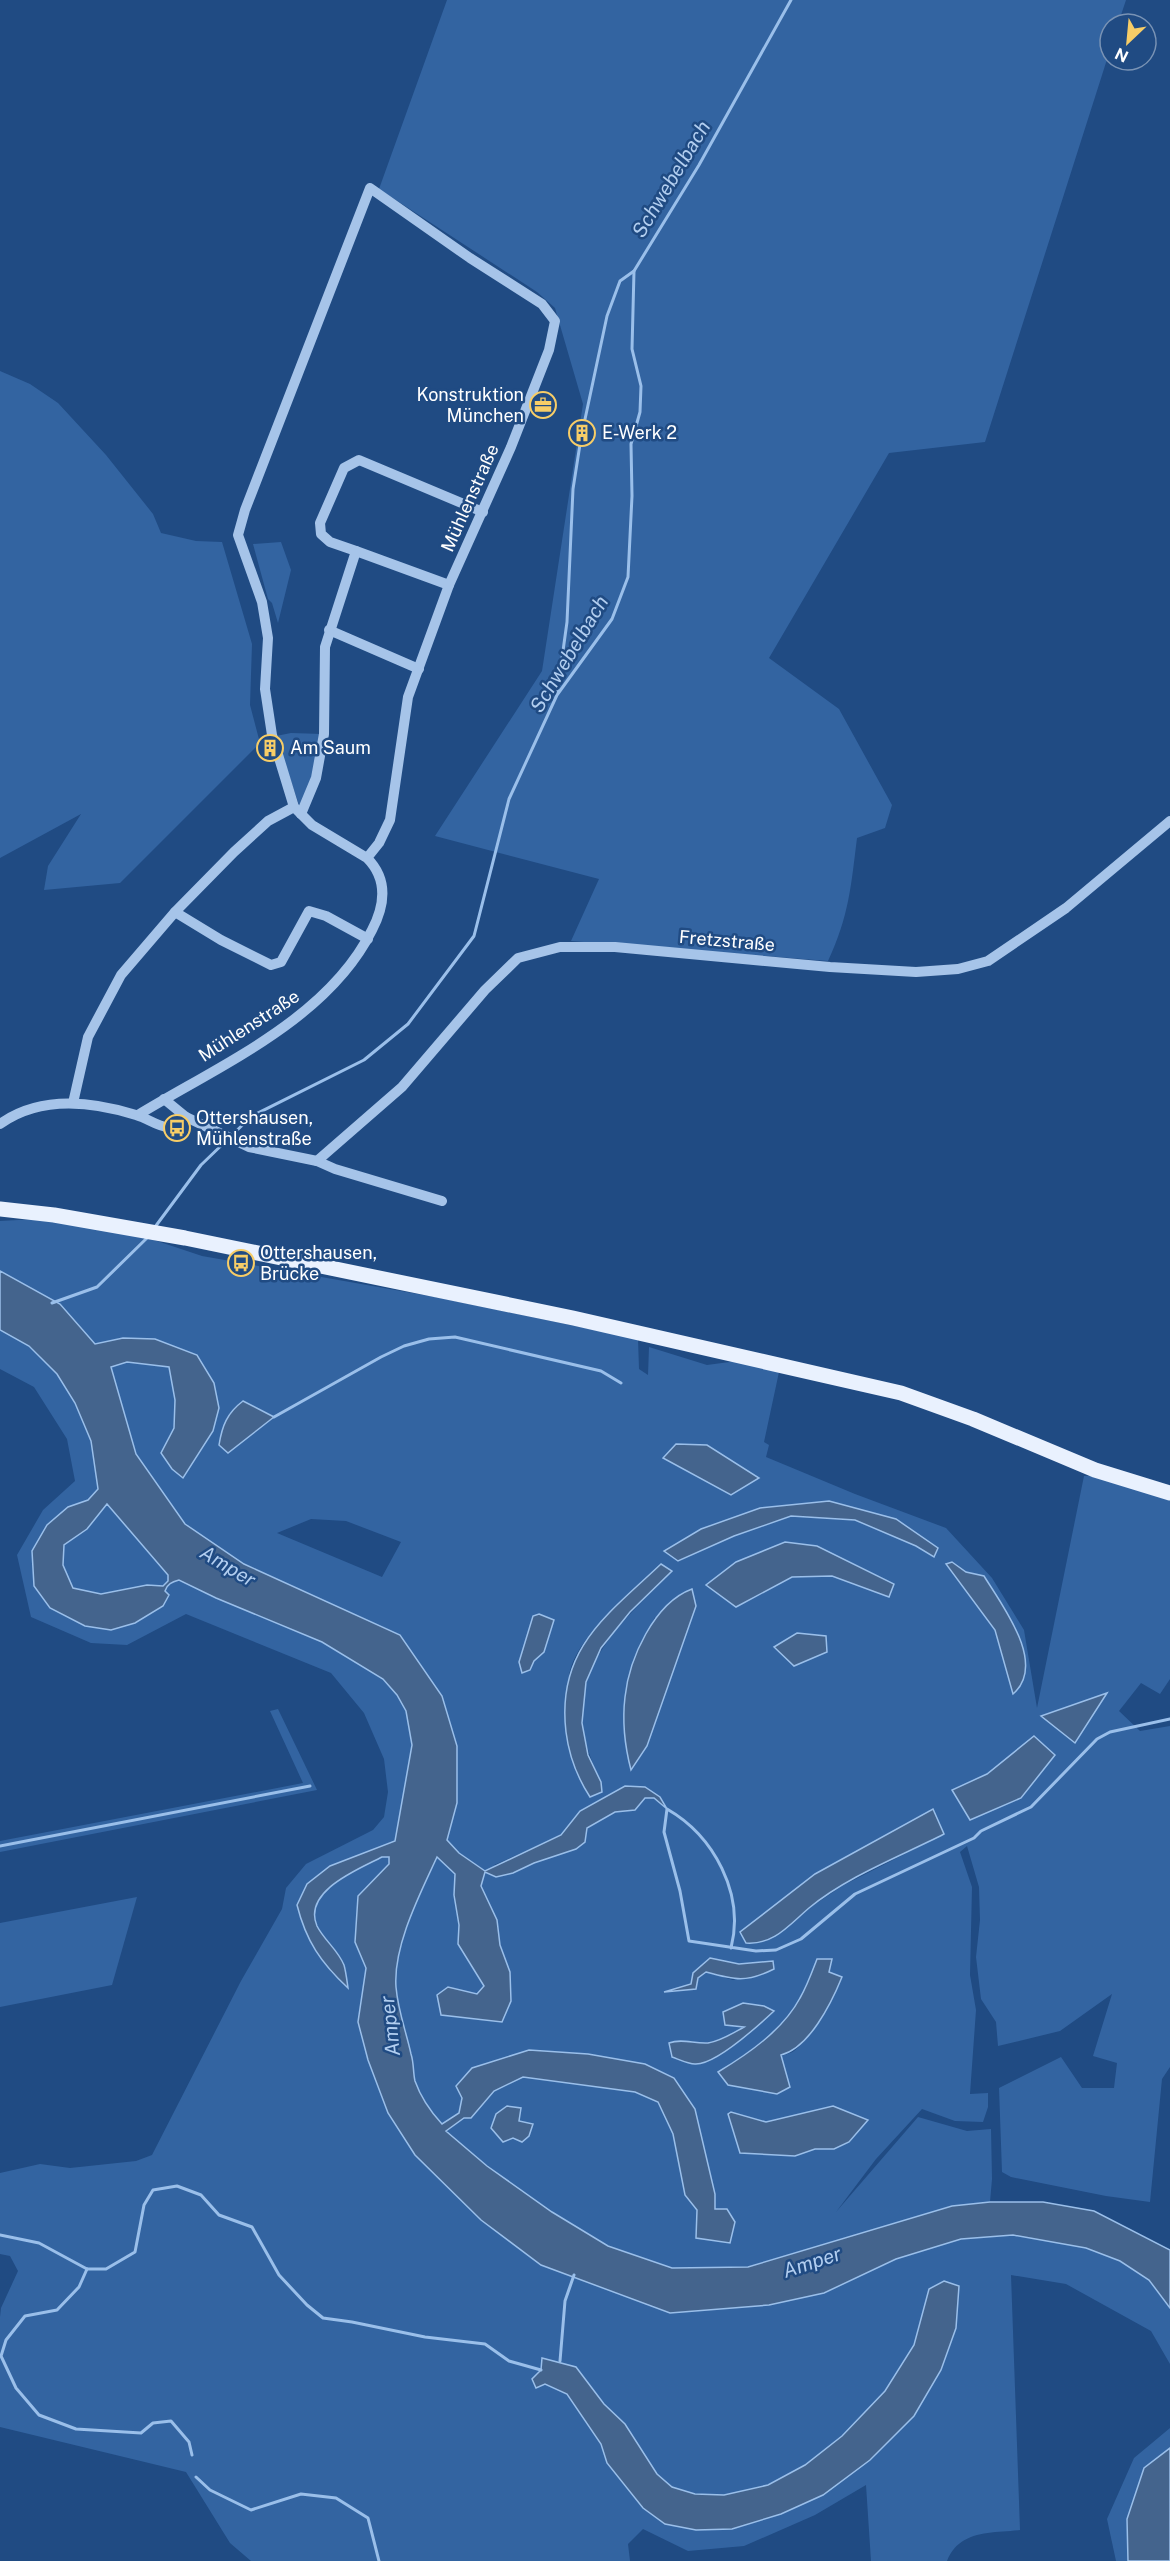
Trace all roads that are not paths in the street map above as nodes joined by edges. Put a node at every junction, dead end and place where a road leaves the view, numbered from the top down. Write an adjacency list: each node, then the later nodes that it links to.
1 (483, 512): 2 (street); 3 (street, Mühlenstraße); 6 (street, Mühlenstraße)
2 (356, 551): 3 (street); 4 (street)
3 (449, 585): 5 (street, Mühlenstraße)
4 (329, 630): 5 (street); 6 (street)
5 (419, 669): 8 (street, Mühlenstraße)
6 (298, 810): 8 (street); 9 (street)
7 (1170, 821): 16 (street, Fretzstraße)
8 (367, 858): 10 (street, Mühlenstraße)
9 (175, 912): 10 (street); 12 (street)
10 (368, 939): 11 (street, Mühlenstraße)
11 (164, 1099): 13 (street, Mühlenstraße); 14 (street)
12 (73, 1103): 13 (street); 15 (street)
13 (138, 1115): 14 (street)
14 (186, 1116): 16 (street)
15 (0, 1124)
16 (317, 1161): 17 (street)
17 (442, 1202)
18 (0, 1209): 19 (main road)
19 (1170, 1492)

